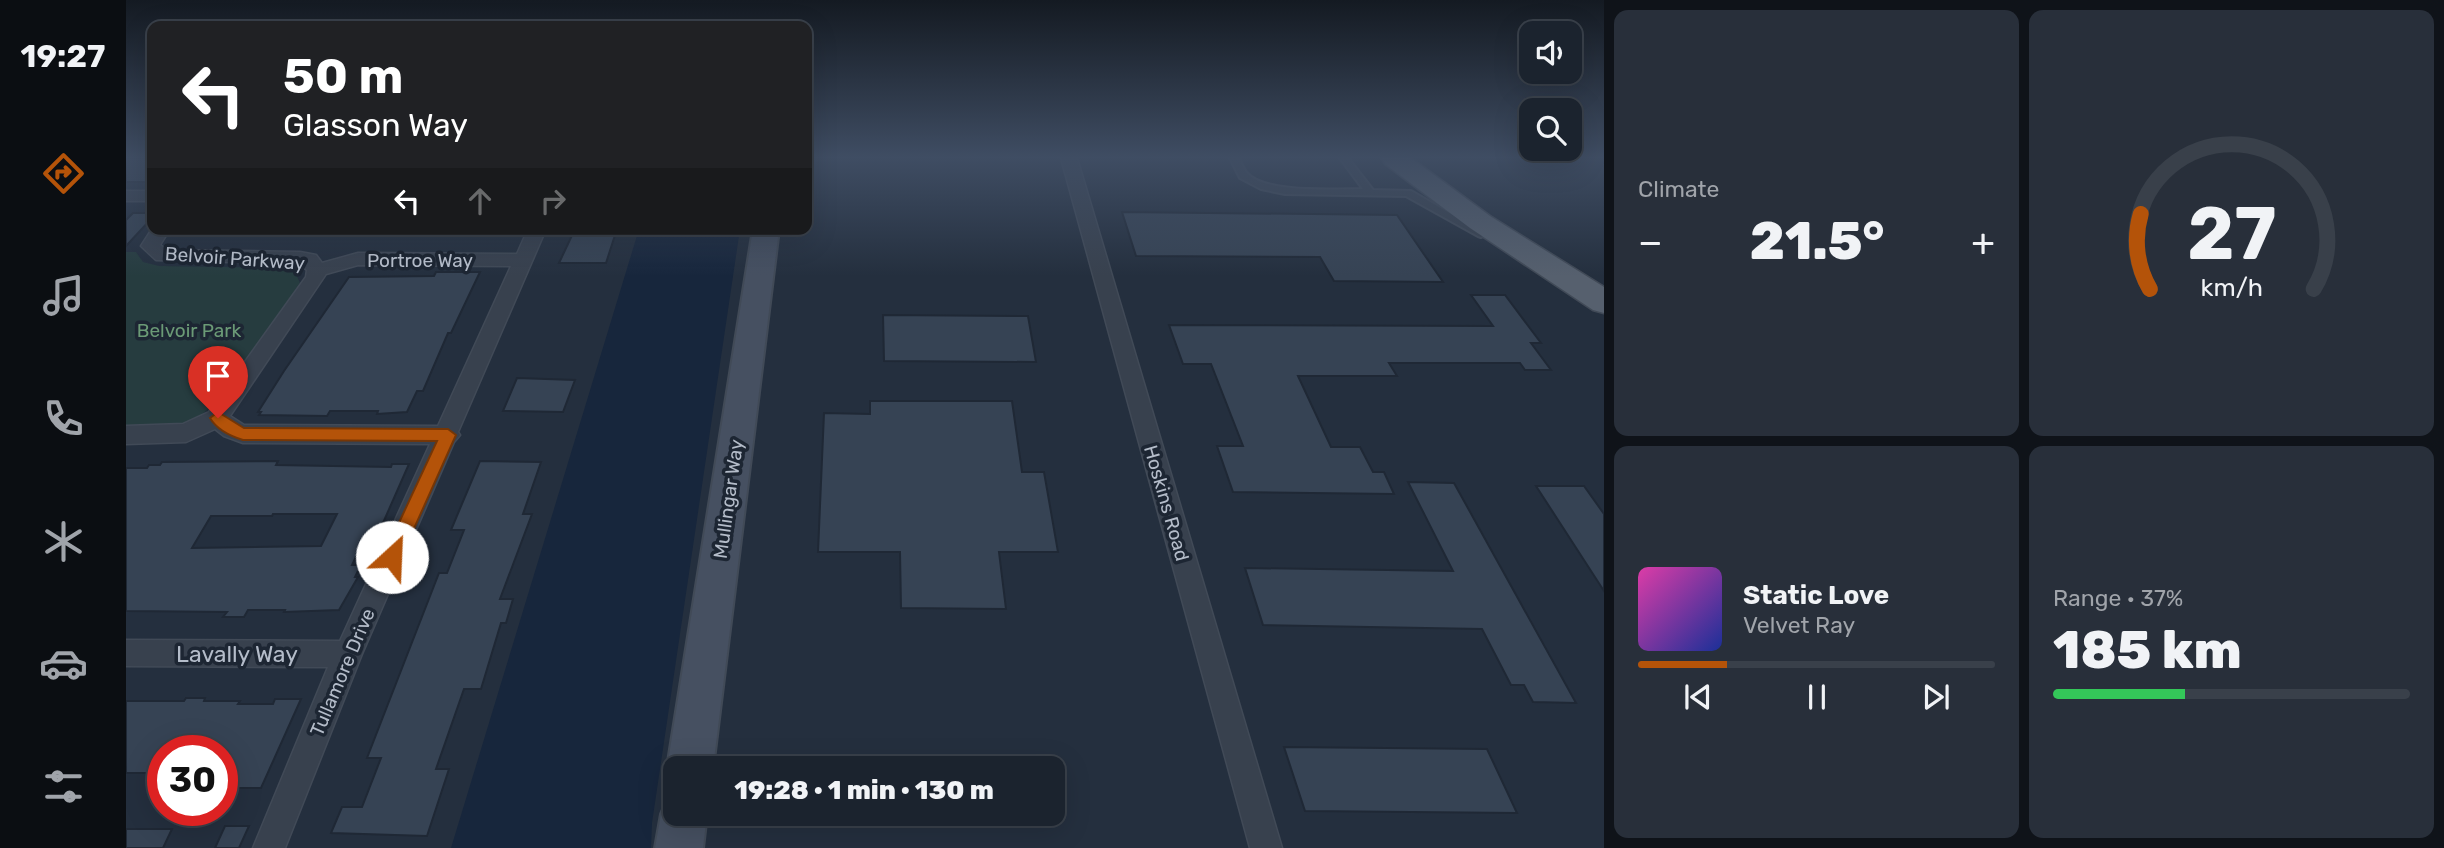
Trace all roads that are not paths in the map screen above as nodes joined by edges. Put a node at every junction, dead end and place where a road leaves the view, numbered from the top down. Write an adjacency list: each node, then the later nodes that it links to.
1 (1080, 198): 20 (street, Hoskins Road)
2 (1416, 198): 7 (lane)
3 (1446, 198): 7 (main road)
4 (157, 235): 9 (street, Belvoir Parkway)
5 (534, 235): 8 (street, Tullamore Drive)
6 (765, 235): 16 (street, Mullingar Way)
7 (1514, 245): 10 (main road)
8 (524, 260): 9 (street, Portroe Way); 13 (street, Tullamore Drive)
9 (317, 270): 11 (street, Belvoir Parkway)
10 (1604, 302)
11 (218, 418): 12 (street); 13 (street)
12 (126, 435)
13 (448, 435): 15 (street, Tullamore Drive)
14 (126, 653): 15 (street, Lavally Way)
15 (348, 654): 18 (street, Tullamore Drive)
16 (692, 756)
17 (682, 826): 19 (street)
18 (269, 848)
19 (679, 848)
20 (1266, 848)

